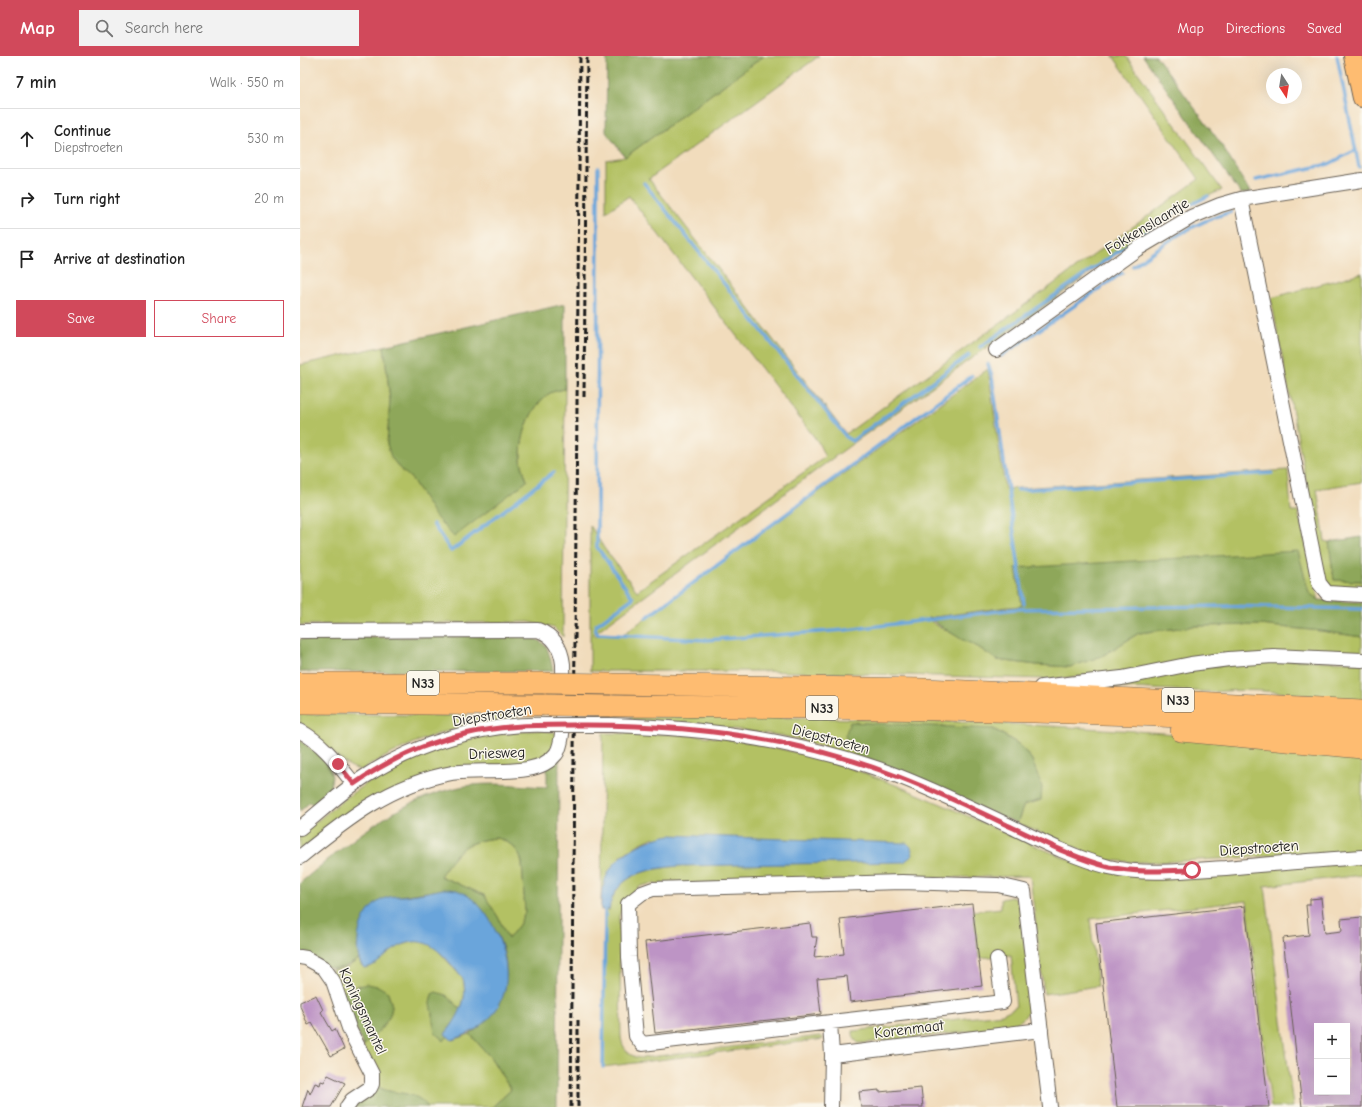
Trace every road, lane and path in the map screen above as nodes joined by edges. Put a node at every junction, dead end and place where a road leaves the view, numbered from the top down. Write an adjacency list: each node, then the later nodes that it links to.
1 (1354, 56): 2 (main road)
2 (1362, 98)
3 (1362, 180): 4 (street, Fokkenslaantje)
4 (1241, 199): 5 (street, Fokkenslaantje); 6 (street)
5 (996, 350)
6 (1362, 595)
7 (300, 631): 21 (street, Driesweg)
8 (1362, 660): 10 (street)
9 (300, 683): 10 (highway, N33, bridge)
10 (994, 691): 12 (highway, N33)
11 (300, 703): 14 (highway, N33)
12 (1362, 710)
13 (1033, 713): 15 (highway, N33); 17 (highway); 18 (highway, N33)
14 (546, 715): 15 (highway, N33, bridge); 19 (street, Diepstroeten)
15 (611, 715): 22 (street, Diepstroeten)
16 (300, 731): 19 (street)
17 (1362, 731)
18 (1362, 748)
19 (354, 784): 20 (street, Diepstroeten)
20 (300, 828)
21 (300, 857)
22 (1362, 857)
23 (300, 957): 28 (street, Koningsmantel)
24 (998, 959): 25 (street)
25 (830, 1022): 26 (street); 27 (street)
26 (1041, 1030): 27 (street, Korenmaat); 30 (street)
27 (832, 1055): 29 (street)
28 (347, 1107)
29 (831, 1107)
30 (1050, 1107)

